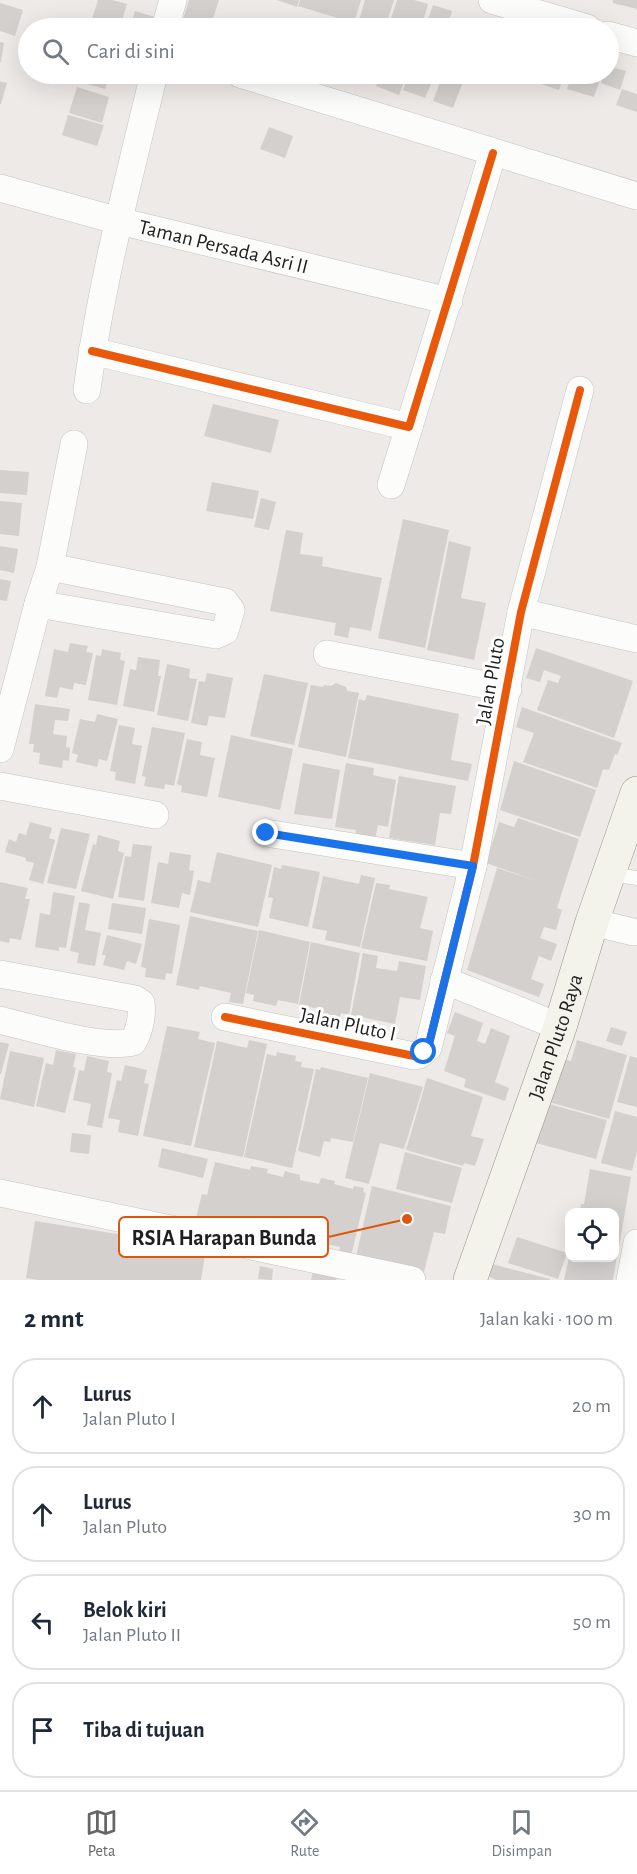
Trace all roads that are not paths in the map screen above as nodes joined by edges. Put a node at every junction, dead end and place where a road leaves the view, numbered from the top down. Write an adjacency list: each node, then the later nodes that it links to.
1 (173, 0): 3 (street)
2 (492, 0): 4 (street)
3 (168, 18)
4 (553, 18)
5 (619, 38): 6 (street)
6 (637, 44)
7 (152, 84): 12 (street)
8 (272, 84): 9 (street)
9 (494, 153): 11 (street); 13 (street)
10 (0, 188): 12 (street, Taman Persada Asri II)
11 (637, 196)
12 (119, 221): 13 (street, Taman Persada Asri II); 14 (street)
13 (449, 301): 17 (street)
14 (92, 351): 15 (street); 17 (street)
15 (87, 390)
16 (580, 390): 22 (street, Jalan Pluto)
17 (409, 427): 19 (street)
18 (74, 444): 20 (street)
19 (391, 485)
20 (50, 567): 21 (street); 21 (street)
21 (38, 604): 26 (street)
22 (521, 612): 23 (street, Jalan Pluto); 25 (street, Jalan Pluto)
23 (637, 639)
24 (327, 654): 25 (street)
25 (508, 689): 31 (street, Jalan Pluto)
26 (0, 749)
27 (0, 786): 29 (street)
28 (637, 792): 32 (street, Jalan Pluto Raya)
29 (155, 815)
30 (266, 833): 31 (street)
31 (473, 866): 36 (street, Jalan Pluto)
32 (624, 876): 33 (street, Jalan Pluto Raya)
33 (592, 922): 34 (street); 39 (street, Jalan Pluto Raya)
34 (636, 935)
35 (0, 974): 38 (street)
36 (444, 980): 37 (street, Jalan Pluto I); 39 (street)
37 (225, 1017)
38 (0, 1020)
39 (560, 1027): 43 (street, Jalan Pluto Raya)
40 (0, 1193): 42 (street)
41 (637, 1243): 44 (street)
42 (412, 1280)
43 (470, 1280)
44 (630, 1280)

